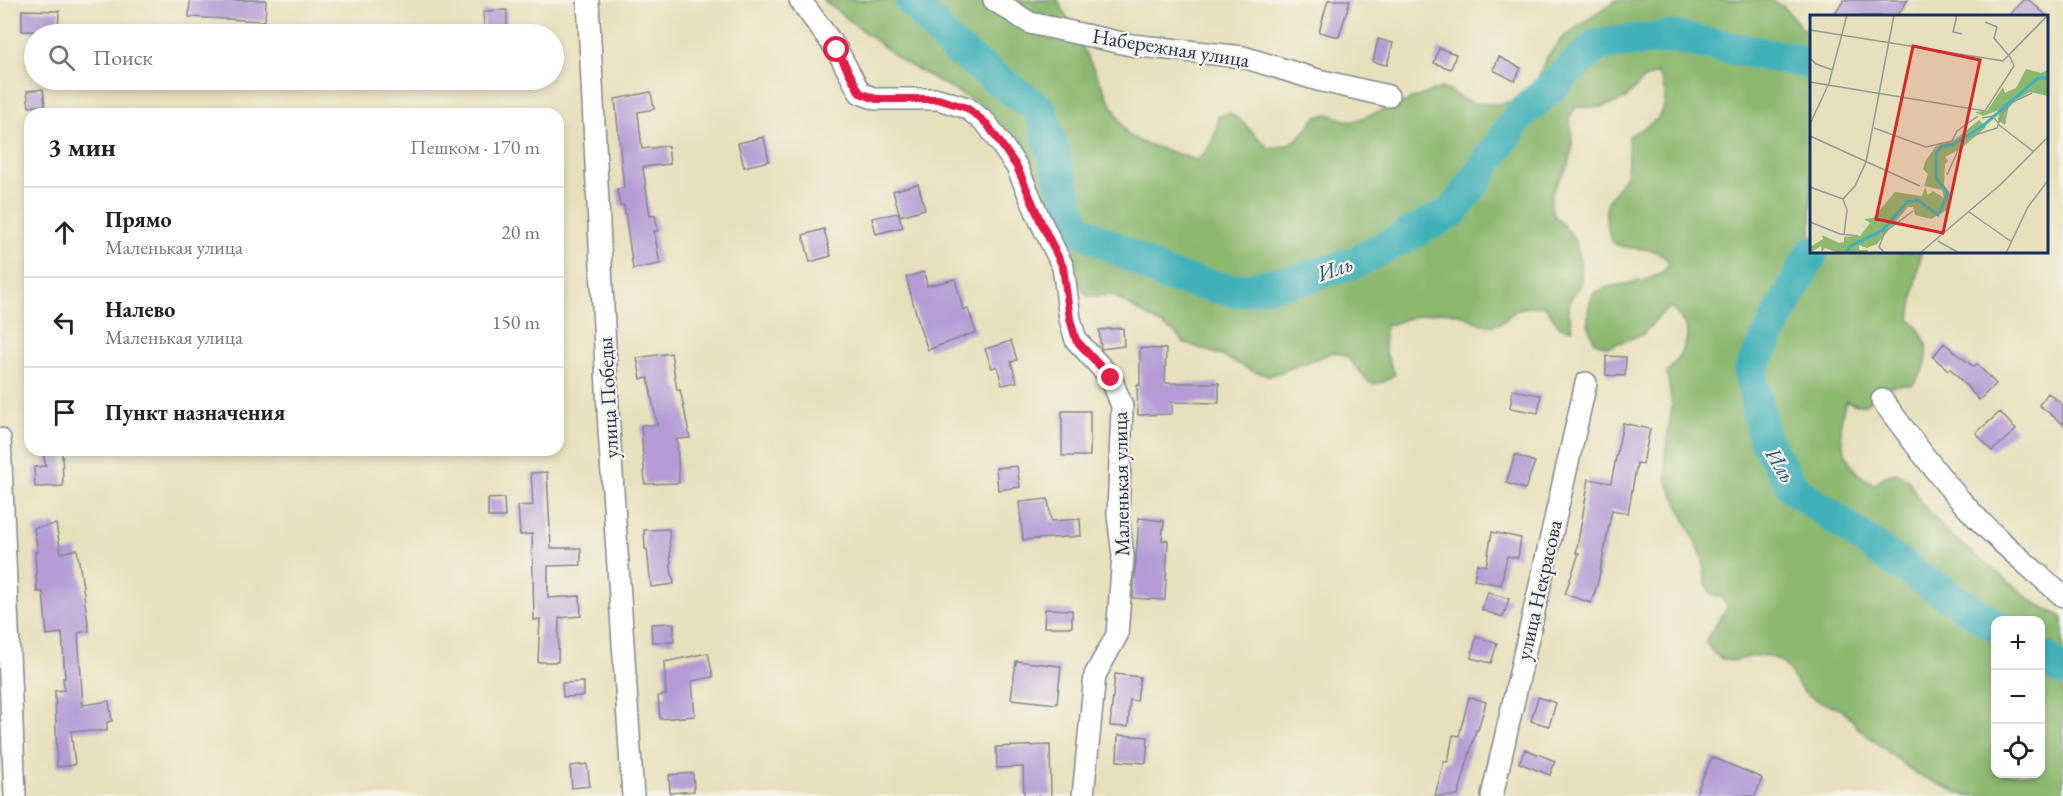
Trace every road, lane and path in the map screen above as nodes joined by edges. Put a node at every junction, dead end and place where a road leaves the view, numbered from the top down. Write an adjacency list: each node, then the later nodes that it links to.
1 (588, 0): 10 (street, улица Победы)
2 (800, 0): 11 (street, Маленькая улица)
3 (994, 0): 4 (street, Набережная улица)
4 (1388, 96)
5 (1586, 383): 12 (street, улица Некрасова)
6 (1882, 400): 8 (street)
7 (0, 439): 9 (street)
8 (2063, 596)
9 (15, 796)
10 (633, 796)
11 (1083, 796)
12 (1492, 796)

